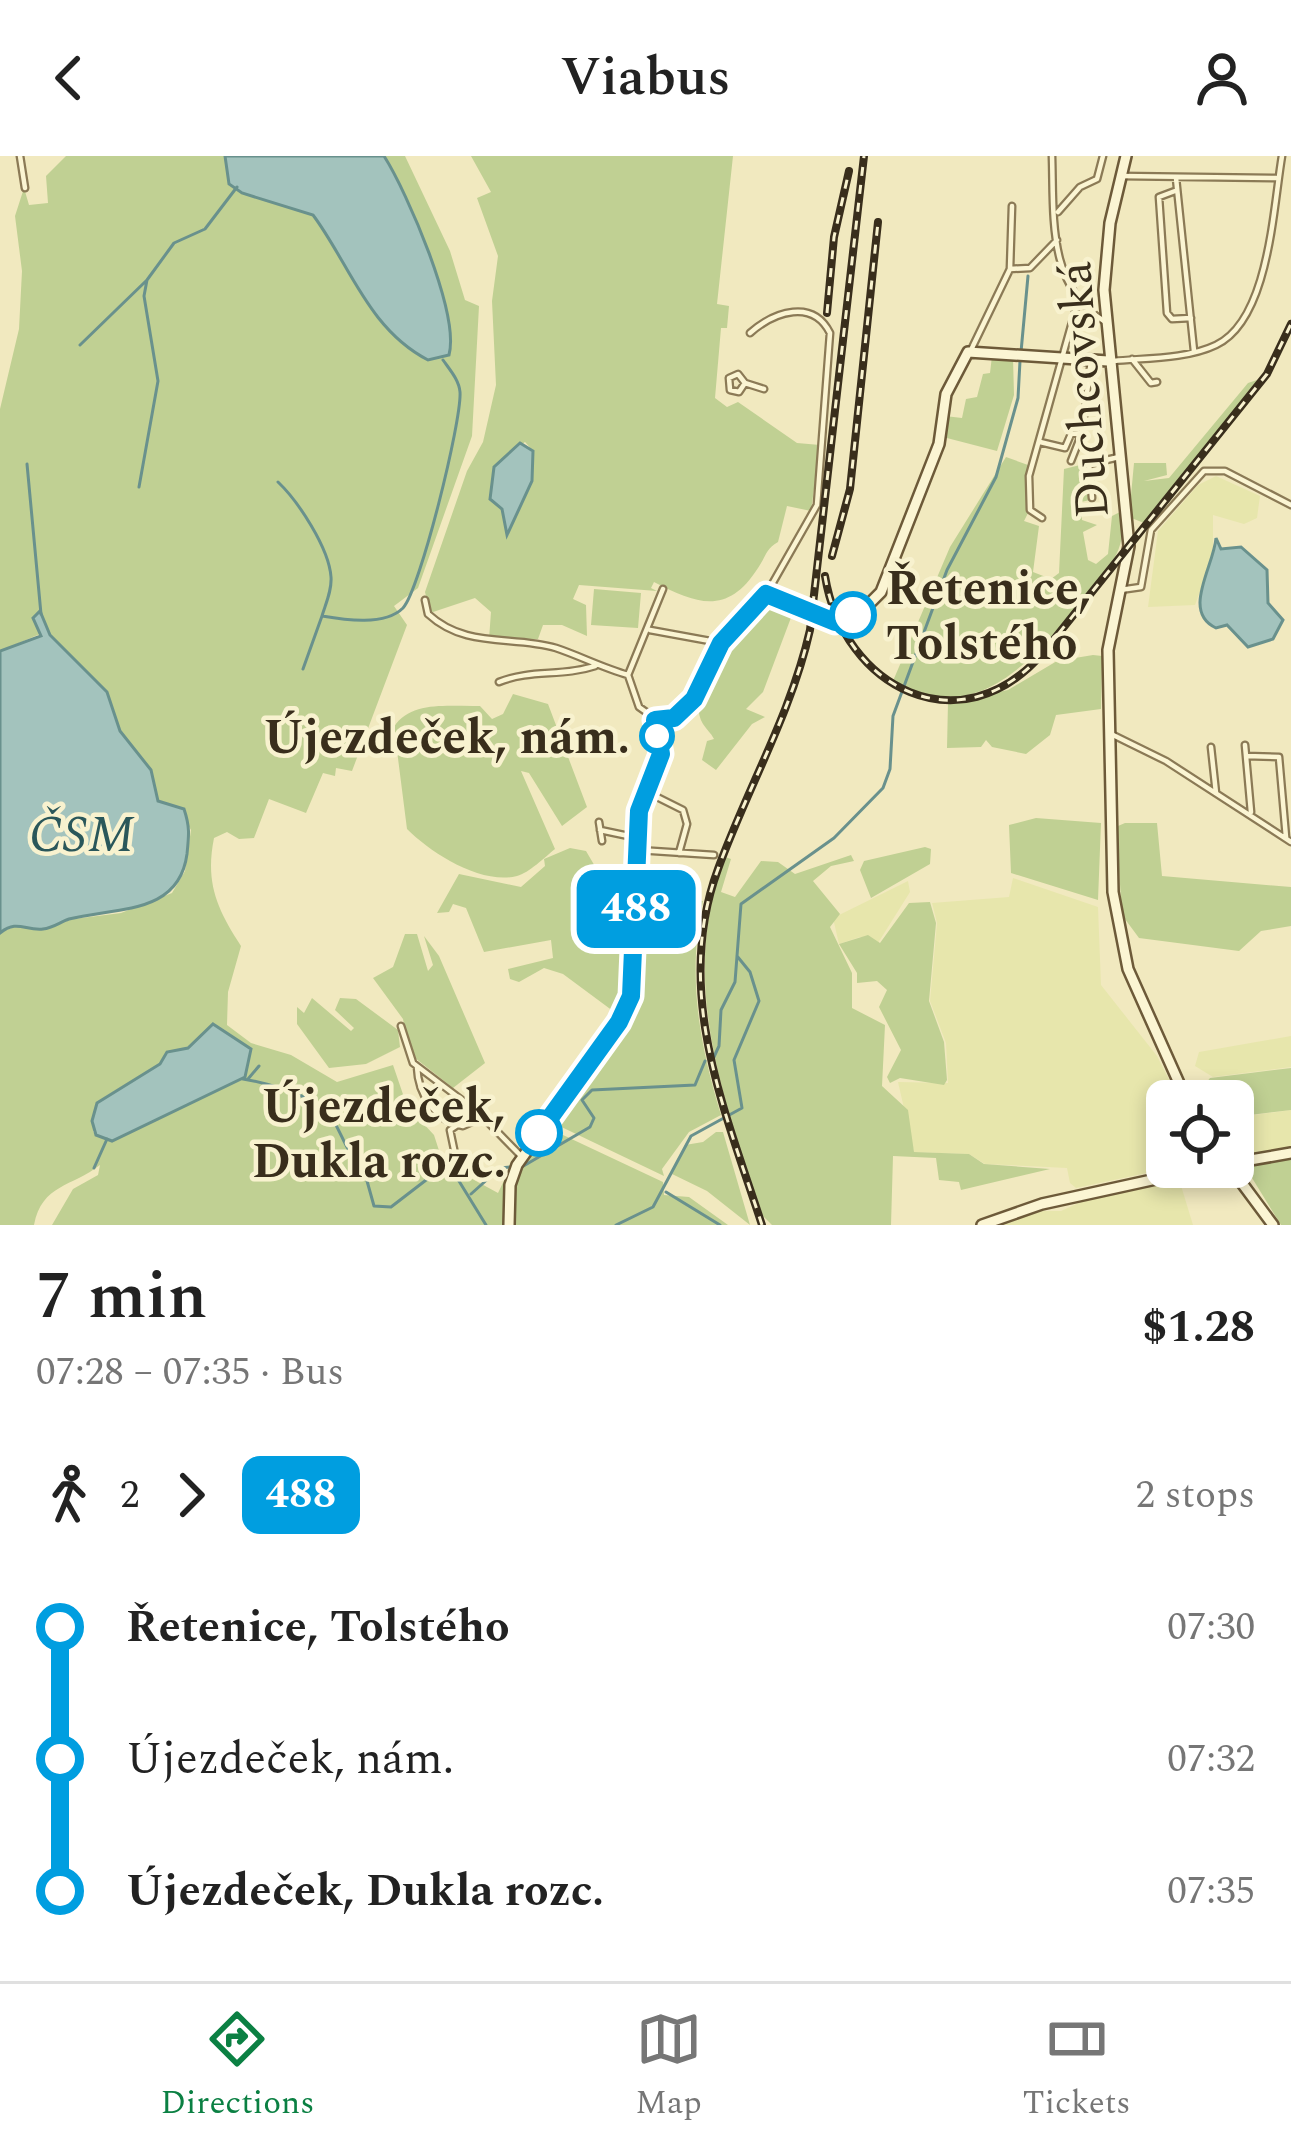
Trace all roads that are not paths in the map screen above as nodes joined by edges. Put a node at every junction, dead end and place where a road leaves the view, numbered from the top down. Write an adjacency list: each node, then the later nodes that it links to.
1 (20, 156): 9 (street)
2 (1052, 156): 12 (street)
3 (1103, 156): 12 (street)
4 (1126, 156): 6 (street, Duchcovská)
5 (1282, 156): 8 (street)
6 (1120, 176): 7 (street); 17 (street, Duchcovská)
7 (1176, 178): 8 (street); 10 (street)
8 (1279, 178): 20 (street)
9 (25, 188)
10 (1177, 191): 16 (street); 16 (street)
11 (1012, 206): 14 (street)
12 (1058, 212): 13 (street)
13 (1058, 240): 14 (street); 15 (street)
14 (1010, 269): 19 (street)
15 (1078, 301): 17 (street); 23 (street)
16 (1191, 318): 20 (street)
17 (1104, 321): 25 (street, Duchcovská)
18 (750, 333): 37 (street)
19 (971, 350): 23 (street); 37 (street)
20 (1194, 352): 21 (street)
21 (1147, 357): 22 (street); 22 (street)
22 (1132, 359): 25 (street)
23 (1062, 360): 24 (street); 29 (street)
24 (1091, 361): 25 (street); 28 (street)
25 (1108, 361): 30 (street, Duchcovská)
26 (745, 383): 27 (street)
27 (764, 389)
28 (1082, 433): 29 (street); 31 (street)
29 (1040, 442): 34 (street)
30 (1119, 457): 32 (street); 36 (street, Duchcovská)
31 (1071, 460)
32 (1092, 498)
33 (1291, 505): 36 (street)
34 (1042, 518)
35 (663, 589): 39 (street)
36 (1120, 590): 45 (street, Duchcovská)
37 (766, 594): 40 (street)
38 (425, 601): 41 (street)
39 (648, 629): 40 (street); 42 (street)
40 (721, 643): 44 (street)
41 (595, 666): 42 (street); 43 (street)
42 (628, 675): 44 (street)
43 (499, 682)
44 (656, 718): 49 (street)
45 (1109, 734): 50 (street); 59 (street, Duchcovská)
46 (1245, 745): 48 (street)
47 (1211, 747): 50 (street)
48 (1246, 756): 51 (street); 52 (street)
49 (647, 792): 54 (street); 55 (street)
50 (1216, 793): 51 (street)
51 (1251, 812): 52 (street)
52 (1288, 840)
53 (602, 841): 54 (street)
54 (638, 844): 55 (street); 65 (street)
55 (679, 853): 56 (street)
56 (714, 856)
57 (401, 1026): 58 (street)
58 (417, 1067): 60 (street); 61 (street)
59 (1178, 1080)
60 (483, 1117): 61 (street); 65 (street)
61 (456, 1126): 63 (street)
62 (1291, 1153): 64 (street)
63 (454, 1154)
64 (1254, 1161)
65 (518, 1164): 68 (street)
66 (1146, 1181): 69 (street)
67 (1248, 1188): 70 (street)
68 (509, 1225)
69 (982, 1225)
70 (1273, 1225)

